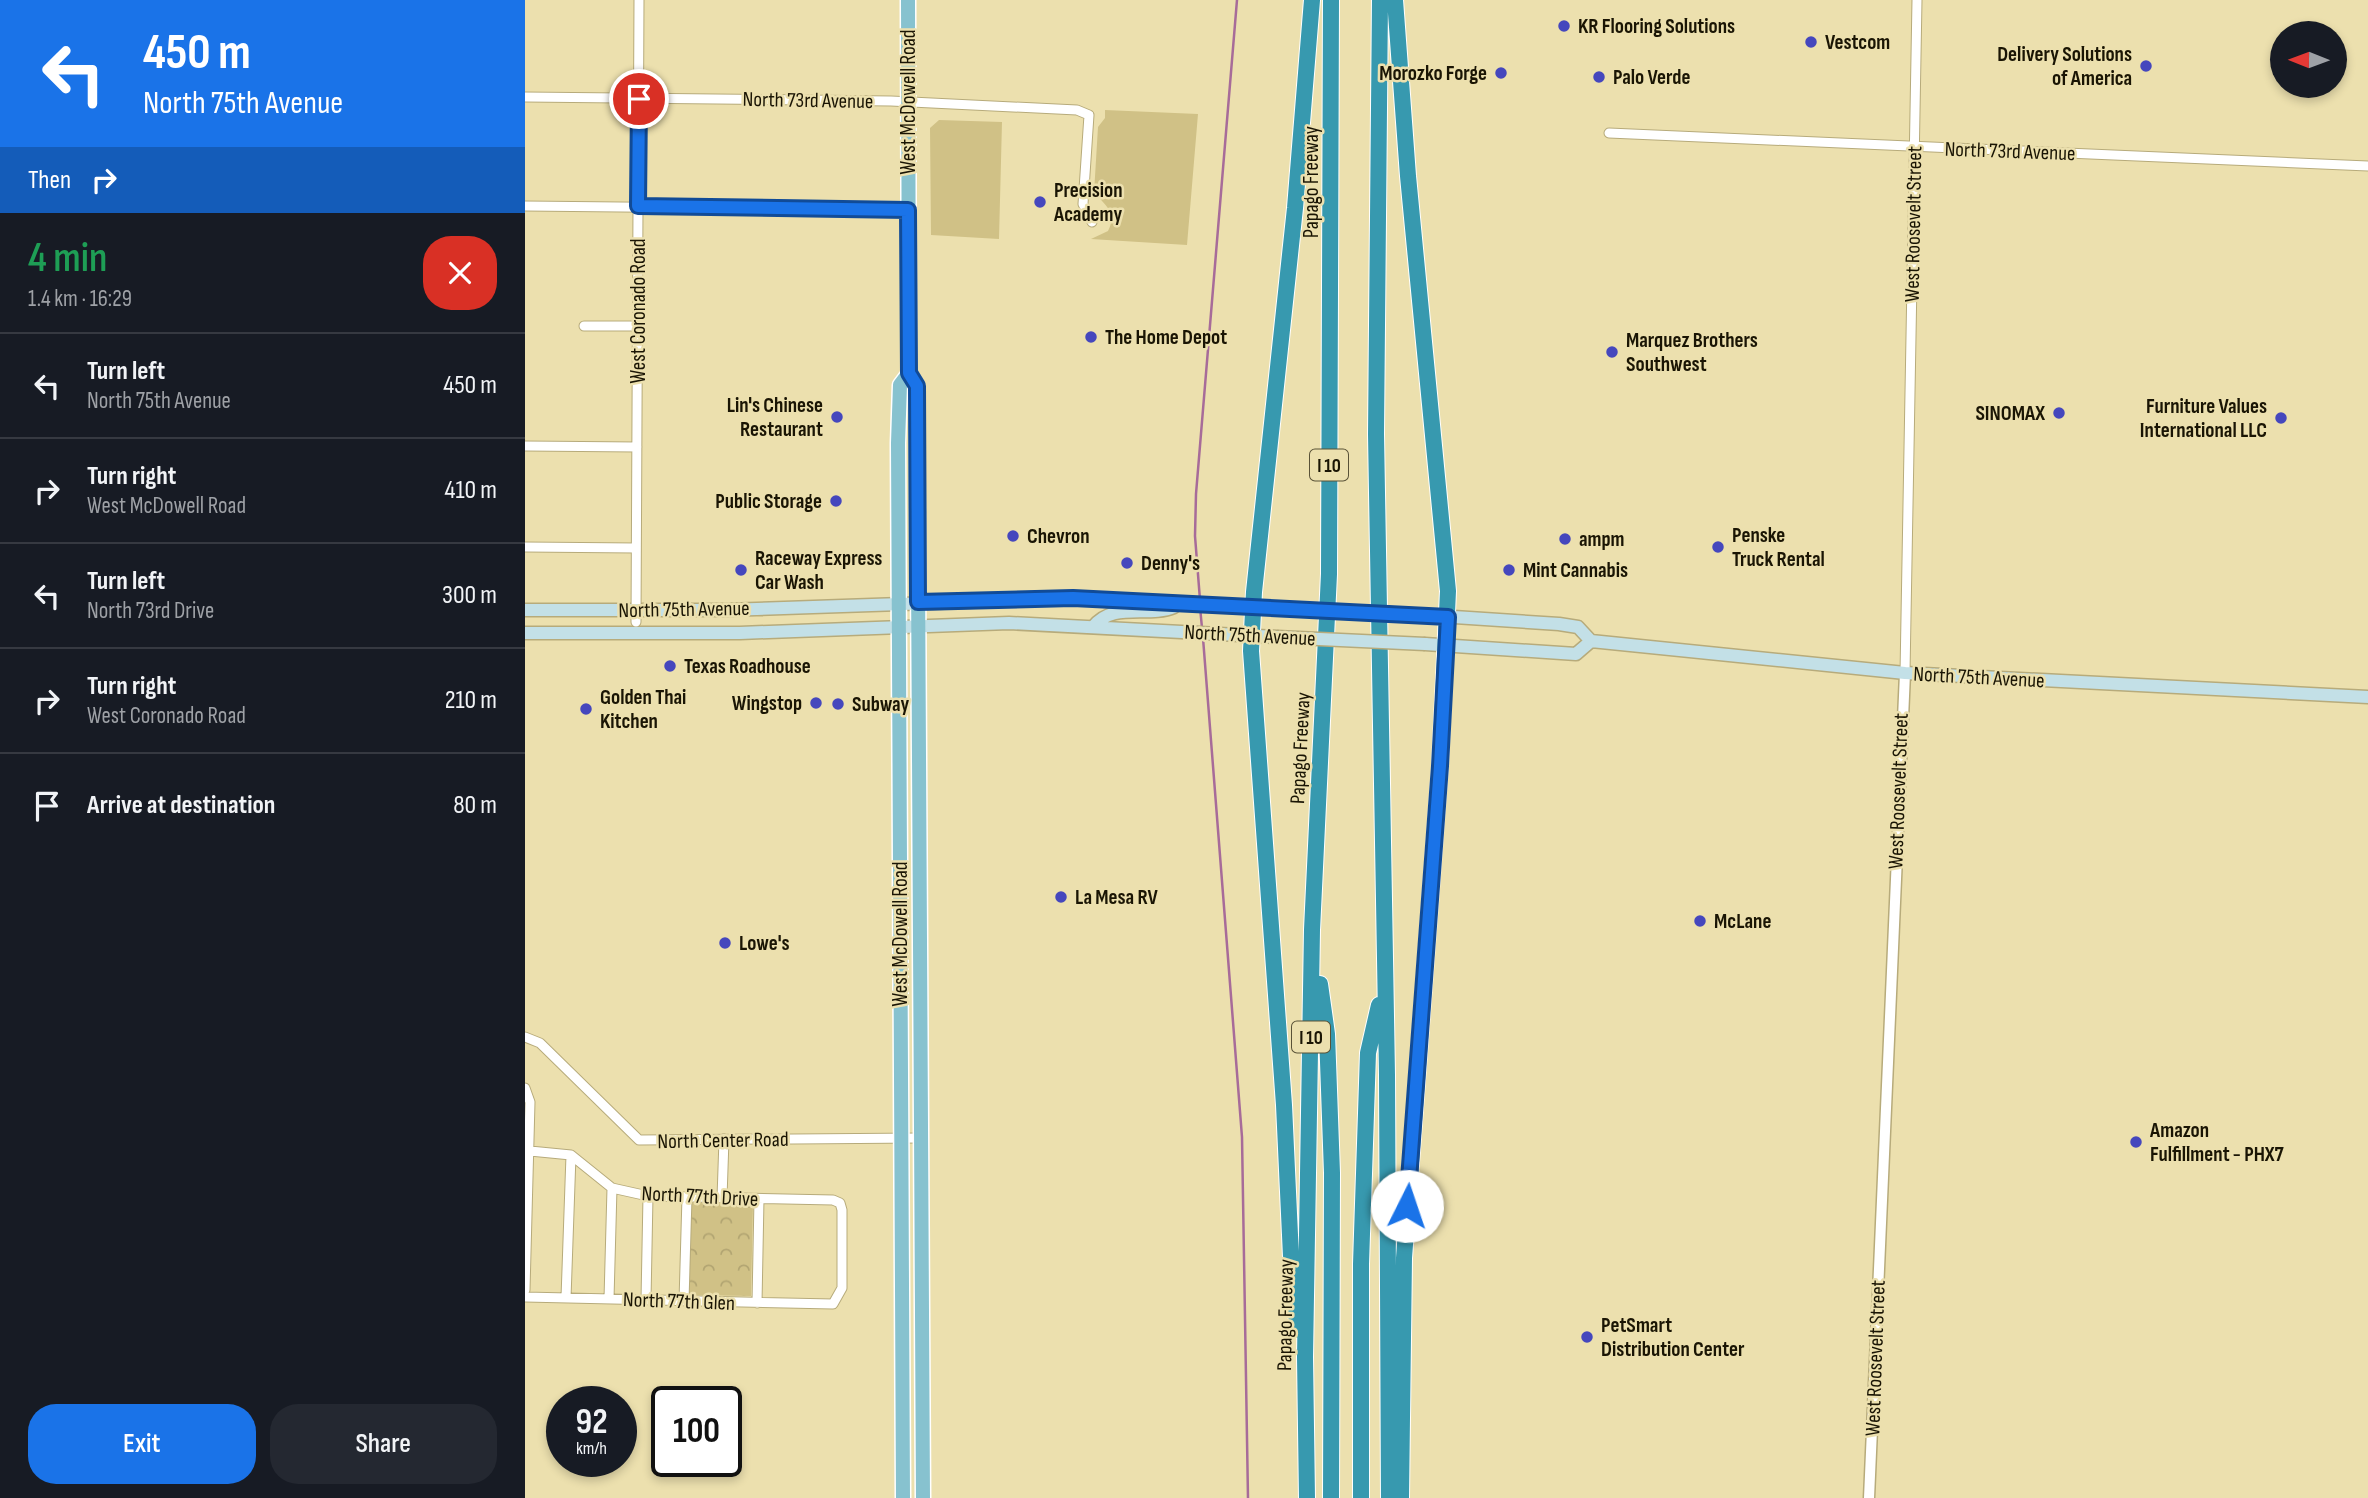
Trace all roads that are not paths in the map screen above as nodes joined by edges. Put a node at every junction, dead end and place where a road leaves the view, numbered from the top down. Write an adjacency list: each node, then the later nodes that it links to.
1 (639, 0): 9 (street, West Coronado Road)
2 (908, 0): 10 (main road, West McDowell Road)
3 (1312, 0): 28 (highway)
4 (1331, 0): 41 (highway, Papago Freeway / I 10)
5 (1380, 0): 42 (highway, I 10)
6 (1395, 0): 31 (highway)
7 (1917, 0): 12 (street, West Roosevelt Street)
8 (525, 97): 9 (street, North 73rd Avenue)
9 (639, 99): 10 (street, North 73rd Avenue); 15 (street, West Coronado Road)
10 (908, 102): 16 (main road, West McDowell Road); 17 (street, North 73rd Avenue)
11 (1609, 133): 12 (street, North 73rd Avenue)
12 (1915, 146): 13 (street, North 73rd Avenue); 39 (street, West Roosevelt Street)
13 (2368, 166)
14 (525, 206): 15 (street)
15 (638, 206): 16 (street); 19 (street, West Coronado Road)
16 (908, 210): 20 (main road, West McDowell Road)
17 (1092, 222)
18 (585, 326): 19 (street)
19 (637, 326): 22 (street, West Coronado Road)
20 (909, 373): 25 (main road, West McDowell Road); 26 (main road, West McDowell Road)
21 (525, 446): 22 (street)
22 (637, 447): 24 (street, West Coronado Road)
23 (525, 547): 24 (street)
24 (636, 548): 30 (street, West Coronado Road)
25 (918, 602): 26 (main road, North 75th Avenue); 27 (main road, North 75th Avenue); 32 (main road, West McDowell Road)
26 (898, 603): 30 (main road, North 75th Avenue); 33 (main road, West McDowell Road)
27 (1183, 604): 28 (main road, North 75th Avenue); 34 (main road)
28 (1254, 607): 31 (main road, North 75th Avenue, bridge); 36 (highway)
29 (525, 610): 30 (main road, North 75th Avenue)
30 (636, 616)
31 (1448, 617): 37 (main road, North 75th Avenue); 38 (highway)
32 (918, 625): 33 (main road, North 75th Avenue); 34 (main road, North 75th Avenue); 45 (main road, West McDowell Road)
33 (898, 626): 35 (main road, North 75th Avenue); 47 (main road, West McDowell Road)
34 (1093, 627): 36 (main road, North 75th Avenue)
35 (525, 633)
36 (1253, 635): 38 (main road, North 75th Avenue, bridge); 65 (highway)
37 (1591, 641): 38 (main road, North 75th Avenue); 39 (main road, North 75th Avenue)
38 (1447, 646): 73 (highway)
39 (1905, 673): 40 (main road, North 75th Avenue); 74 (street, West Roosevelt Street)
40 (2368, 697)
41 (1313, 930): 65 (highway, Papago Freeway / I 10); 70 (highway)
42 (1385, 979): 71 (highway); 72 (highway, I 10)
43 (525, 1037): 46 (street, North Center Road)
44 (526, 1088): 48 (street)
45 (921, 1138): 47 (street, North Center Road); 64 (main road, West McDowell Road)
46 (724, 1139): 47 (street, North Center Road); 53 (street)
47 (902, 1139): 63 (main road, West McDowell Road)
48 (530, 1151): 49 (street); 55 (street)
49 (571, 1155): 50 (street, North 77th Drive); 57 (street)
50 (612, 1188): 51 (street, North 77th Drive); 58 (street)
51 (648, 1196): 52 (street, North 77th Drive); 59 (street)
52 (687, 1197): 53 (street, North 77th Drive); 60 (street)
53 (722, 1198): 54 (street, North 77th Drive)
54 (759, 1199): 61 (street); 62 (street, North 77th Drive)
55 (525, 1290)
56 (525, 1297): 57 (street, North 77th Glen)
57 (566, 1298): 58 (street, North 77th Glen)
58 (609, 1299): 59 (street, North 77th Glen)
59 (646, 1300): 60 (street, North 77th Glen)
60 (684, 1301): 61 (street, North 77th Glen)
61 (757, 1303): 62 (street, North 77th Glen)
62 (833, 1304)
63 (903, 1355): 64 (main road); 66 (main road, West McDowell Road)
64 (923, 1355): 67 (main road, West McDowell Road)
65 (1305, 1357): 69 (highway, Papago Freeway / I 10)
66 (904, 1404): 67 (main road); 68 (main road, West McDowell Road)
67 (923, 1492)
68 (903, 1498)
69 (1307, 1498)
70 (1331, 1498)
71 (1361, 1498)
72 (1389, 1498)
73 (1401, 1498)
74 (1869, 1498)

